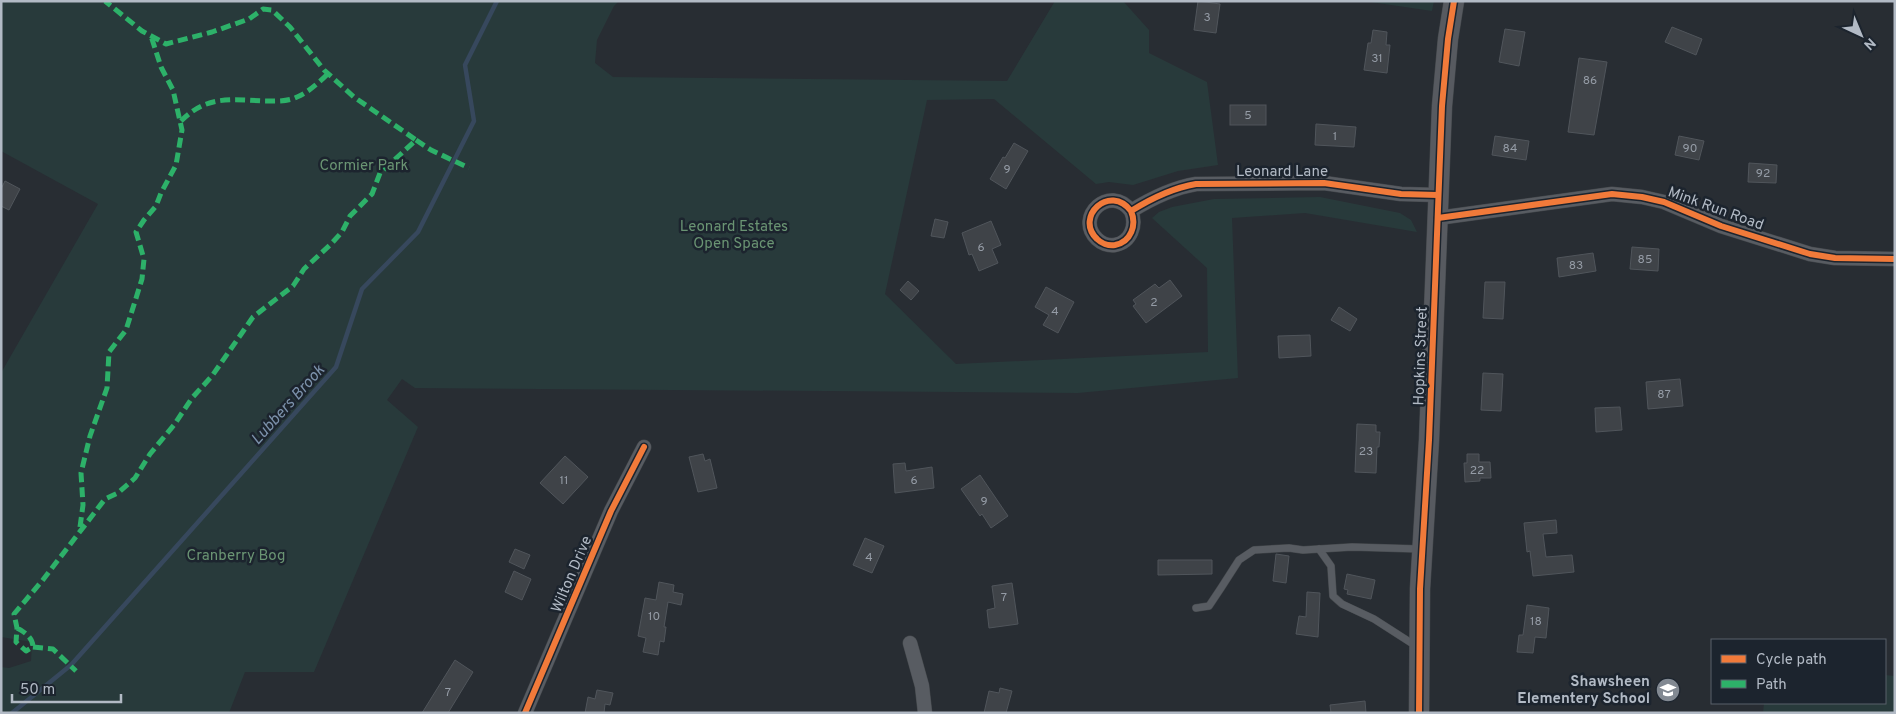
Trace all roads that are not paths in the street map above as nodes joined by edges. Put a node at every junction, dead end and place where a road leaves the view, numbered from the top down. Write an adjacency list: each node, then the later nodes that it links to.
1 (1454, 1): 2 (street, Hopkins Street)
2 (1438, 195): 3 (street, Leonard Lane); 4 (street, Hopkins Street)
3 (1131, 211)
4 (1438, 218): 5 (street, Mink Run Road); 8 (street, Hopkins Street)
5 (1895, 259)
6 (644, 447): 12 (street, Wilton Drive)
7 (1319, 549): 8 (lane); 9 (lane); 11 (lane)
8 (1423, 549): 11 (street, Hopkins Street)
9 (1196, 608)
10 (910, 643): 13 (street)
11 (1419, 648): 14 (street, Hopkins Street)
12 (525, 713)
13 (925, 713)
14 (1419, 713)

